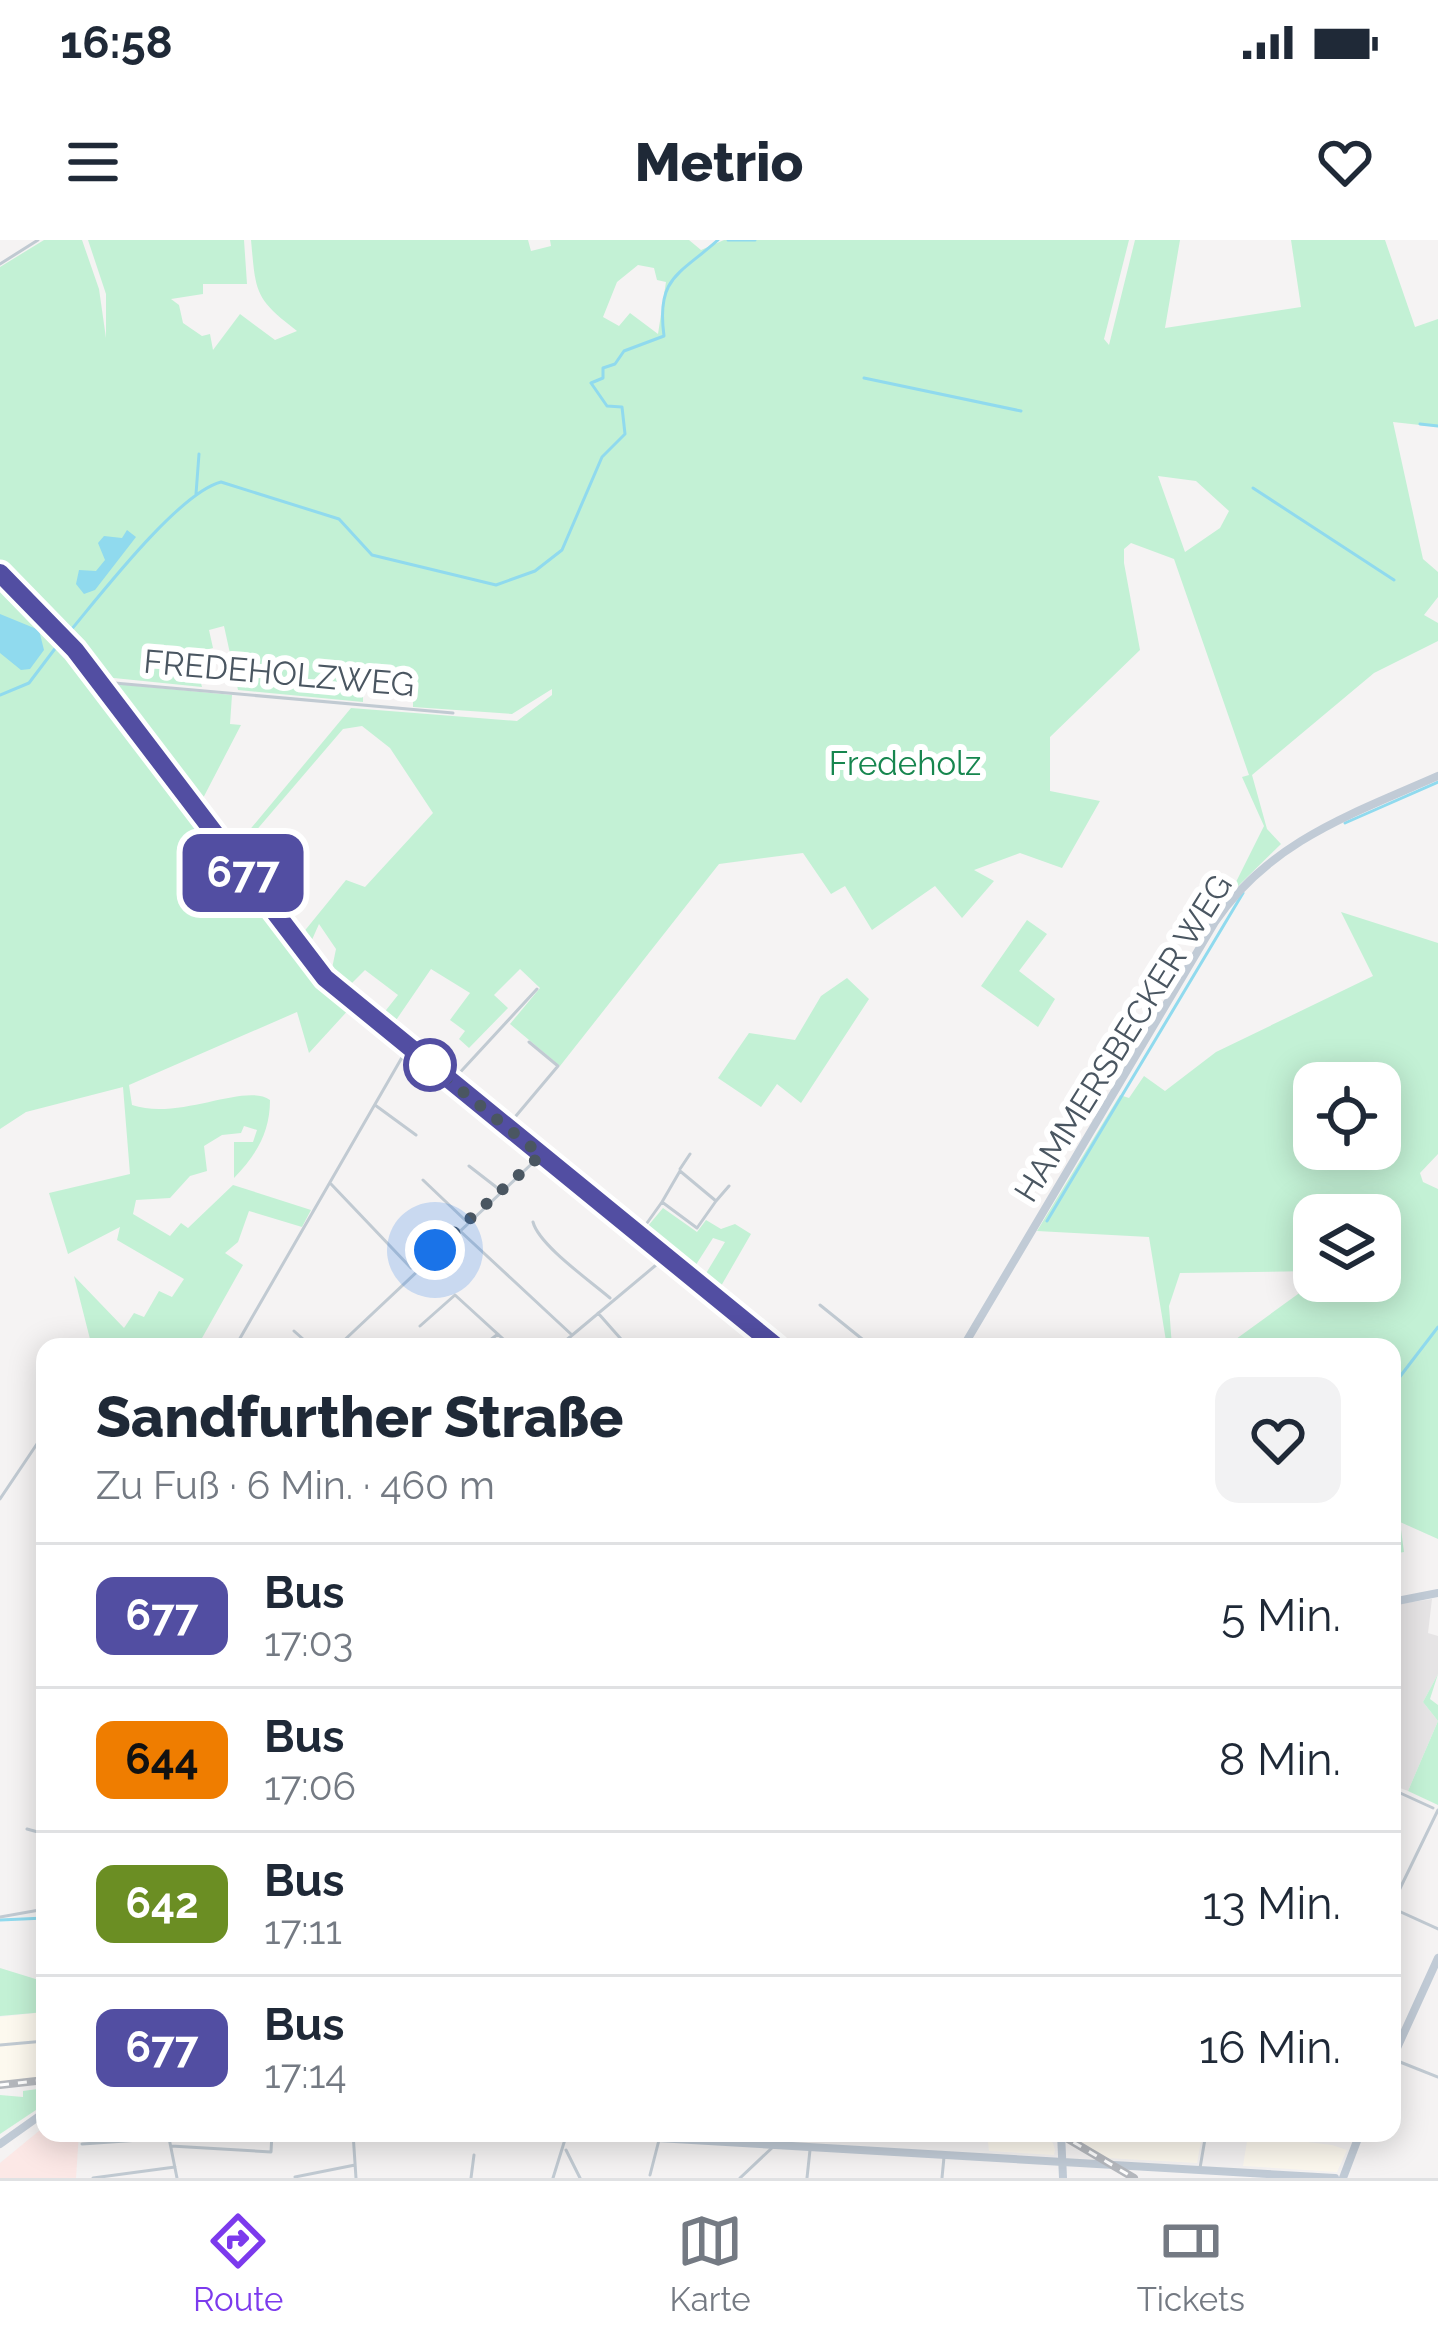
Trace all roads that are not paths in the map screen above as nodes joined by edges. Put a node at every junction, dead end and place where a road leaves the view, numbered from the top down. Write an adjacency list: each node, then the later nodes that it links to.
1 (38, 240): 2 (street)
2 (0, 264)
3 (0, 573): 4 (street)
4 (100, 682): 5 (street, FREDEHOLZWEG); 9 (street)
5 (453, 713)
6 (1438, 776): 46 (street, HAMMERSBECKER WEG)
7 (537, 989): 10 (street)
8 (529, 1042): 12 (street)
9 (408, 1047): 10 (street); 11 (street)
10 (451, 1082): 12 (street)
11 (375, 1105): 13 (street); 19 (street)
12 (506, 1127): 15 (street)
13 (416, 1136)
14 (690, 1154): 17 (street)
15 (541, 1155): 21 (street); 27 (street)
16 (469, 1166): 21 (street)
17 (680, 1171): 22 (street); 23 (street)
18 (423, 1180): 24 (street)
19 (330, 1183): 29 (street); 37 (street)
20 (729, 1186): 22 (street)
21 (500, 1190): 24 (street)
22 (716, 1201): 23 (street)
23 (662, 1202): 27 (street)
24 (466, 1221): 26 (street)
25 (532, 1222): 30 (street)
26 (457, 1229): 29 (street); 36 (street)
27 (639, 1234): 28 (street)
28 (666, 1256): 30 (street); 44 (street)
29 (414, 1270): 39 (street)
30 (613, 1300): 32 (street)
31 (820, 1305): 45 (street)
32 (598, 1312): 36 (street); 43 (street)
33 (420, 1327): 35 (street)
34 (294, 1330): 38 (street)
35 (498, 1334): 40 (street); 41 (street)
36 (572, 1335): 42 (street)
37 (240, 1338)
38 (302, 1338)
39 (346, 1338)
40 (493, 1338)
41 (502, 1338)
42 (568, 1338)
43 (620, 1338)
44 (767, 1338)
45 (861, 1338)
46 (968, 1338)
47 (36, 1445): 48 (street)
48 (0, 1498)
49 (1438, 1593): 50 (street)
50 (1401, 1599)
51 (1401, 1793): 52 (street)
52 (1437, 1809): 55 (street)
53 (26, 1829): 54 (street)
54 (36, 1832)
55 (1401, 1887)
56 (1401, 1910): 59 (street)
57 (36, 1911): 58 (street)
58 (0, 1917)
59 (1438, 1928)
60 (1438, 1958): 61 (street)
61 (1434, 1976): 62 (street)
62 (1401, 2041)
63 (36, 2042): 64 (street)
64 (0, 2045)
65 (1401, 2063): 66 (street)
66 (1438, 2077)
67 (36, 2118): 78 (street)
68 (104, 2142): 79 (street)
69 (170, 2142): 81 (street)
70 (272, 2142): 81 (street)
71 (354, 2142): 87 (street)
72 (567, 2142): 83 (street)
73 (658, 2142): 90 (street)
74 (752, 2142): 80 (street)
75 (1062, 2142): 86 (street)
76 (1205, 2142): 89 (street)
77 (1356, 2142): 102 (street)
78 (0, 2144)
79 (82, 2144)
80 (775, 2145): 82 (street); 98 (street)
81 (171, 2146): 88 (street)
82 (815, 2146): 85 (street); 99 (street)
83 (564, 2149): 96 (street); 97 (street)
84 (474, 2155): 95 (street)
85 (944, 2155): 86 (street); 100 (street)
86 (1064, 2162): 89 (street); 101 (street)
87 (355, 2165): 91 (street); 94 (street)
88 (175, 2167): 92 (street); 93 (street)
89 (1200, 2170): 102 (street)
90 (650, 2175)
91 (295, 2177)
92 (93, 2178)
93 (177, 2178)
94 (356, 2178)
95 (471, 2178)
96 (553, 2178)
97 (580, 2178)
98 (740, 2178)
99 (807, 2178)
100 (942, 2178)
101 (1063, 2178)
102 (1339, 2178)

